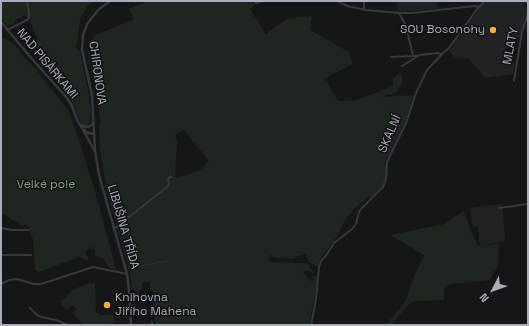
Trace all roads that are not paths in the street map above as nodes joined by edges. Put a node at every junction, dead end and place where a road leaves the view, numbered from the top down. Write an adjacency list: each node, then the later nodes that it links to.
1 (26, 1): 15 (street)
2 (110, 1): 22 (street, CHIRONOVA)
3 (262, 1): 8 (street)
4 (337, 1): 11 (street)
5 (364, 1): 11 (street)
6 (485, 1): 10 (street, SKALNÍ)
7 (528, 1): 9 (street)
8 (256, 3)
9 (528, 5)
10 (479, 7): 12 (street); 16 (street, SKALNÍ)
11 (364, 10): 12 (street)
12 (399, 13): 18 (street)
13 (528, 14): 21 (street, MLATY)
14 (1, 22): 15 (street, NAD PISÁRKAMI)
15 (7, 30): 23 (street, NAD PISÁRKAMI)
16 (442, 54): 17 (street); 39 (street, SKALNÍ)
17 (419, 55): 18 (street); 20 (street)
18 (413, 56): 19 (street)
19 (391, 57)
20 (402, 66)
21 (514, 81)
22 (93, 122): 23 (street); 24 (street, CHIRONOVA)
23 (80, 124): 24 (street); 25 (street, NAD PISÁRKAMI)
24 (94, 134): 25 (street, LIBUŠINA TŘÍDA)
25 (95, 152): 30 (street, LIBUŠINA TŘÍDA)
26 (171, 177): 30 (street)
27 (528, 204): 28 (street)
28 (499, 208)
29 (1, 228): 31 (street)
30 (114, 229): 34 (street, LIBUŠINA TŘÍDA)
31 (29, 230)
32 (1, 255): 33 (street)
33 (31, 255)
34 (127, 274): 35 (street); 38 (street, LIBUŠINA TŘÍDA)
35 (1, 284)
36 (30, 308): 37 (street)
37 (67, 325)
38 (131, 325)
39 (311, 325)

